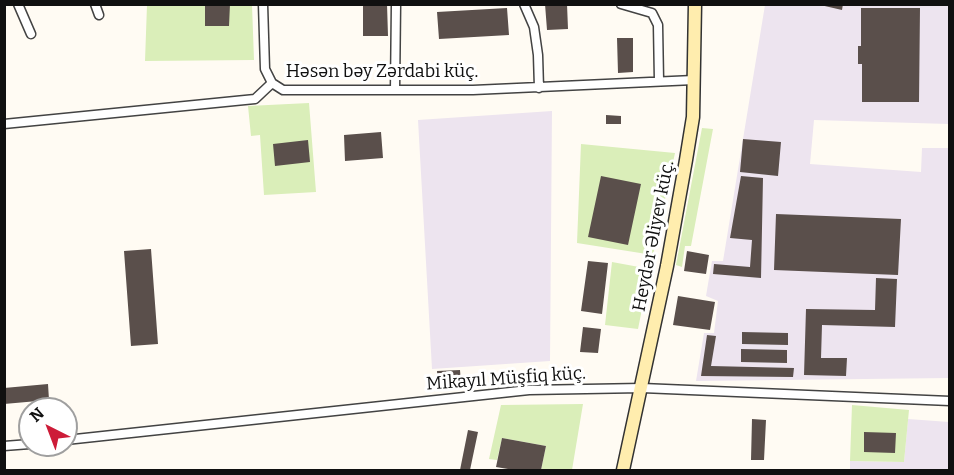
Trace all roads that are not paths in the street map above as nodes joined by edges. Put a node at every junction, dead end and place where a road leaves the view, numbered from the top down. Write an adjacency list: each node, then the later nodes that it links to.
1 (18, 4): 9 (street)
2 (95, 4): 8 (street)
3 (263, 4): 12 (street, Həsən bəy Zərdabi küç.)
4 (396, 4): 14 (street)
5 (524, 4): 13 (street)
6 (621, 4): 11 (street)
7 (695, 4): 10 (main road, Heydər Əliyev küç.)
8 (99, 15)
9 (31, 34)
10 (694, 80): 11 (street, Həsən bəy Zərdabi küç.); 16 (main road, Heydər Əliyev küç.)
11 (659, 81): 13 (street, Həsən bəy Zərdabi küç.)
12 (272, 83): 14 (street, Həsən bəy Zərdabi küç.); 15 (street)
13 (539, 88): 14 (street, Həsən bəy Zərdabi küç.)
14 (395, 90)
15 (4, 124)
16 (642, 388): 17 (street, Mikayıl Müşfiq küç.); 18 (street, Mikayıl Müşfiq küç.); 19 (main road, Heydər Əliyev küç.)
17 (950, 401)
18 (78, 439)
19 (623, 471)

